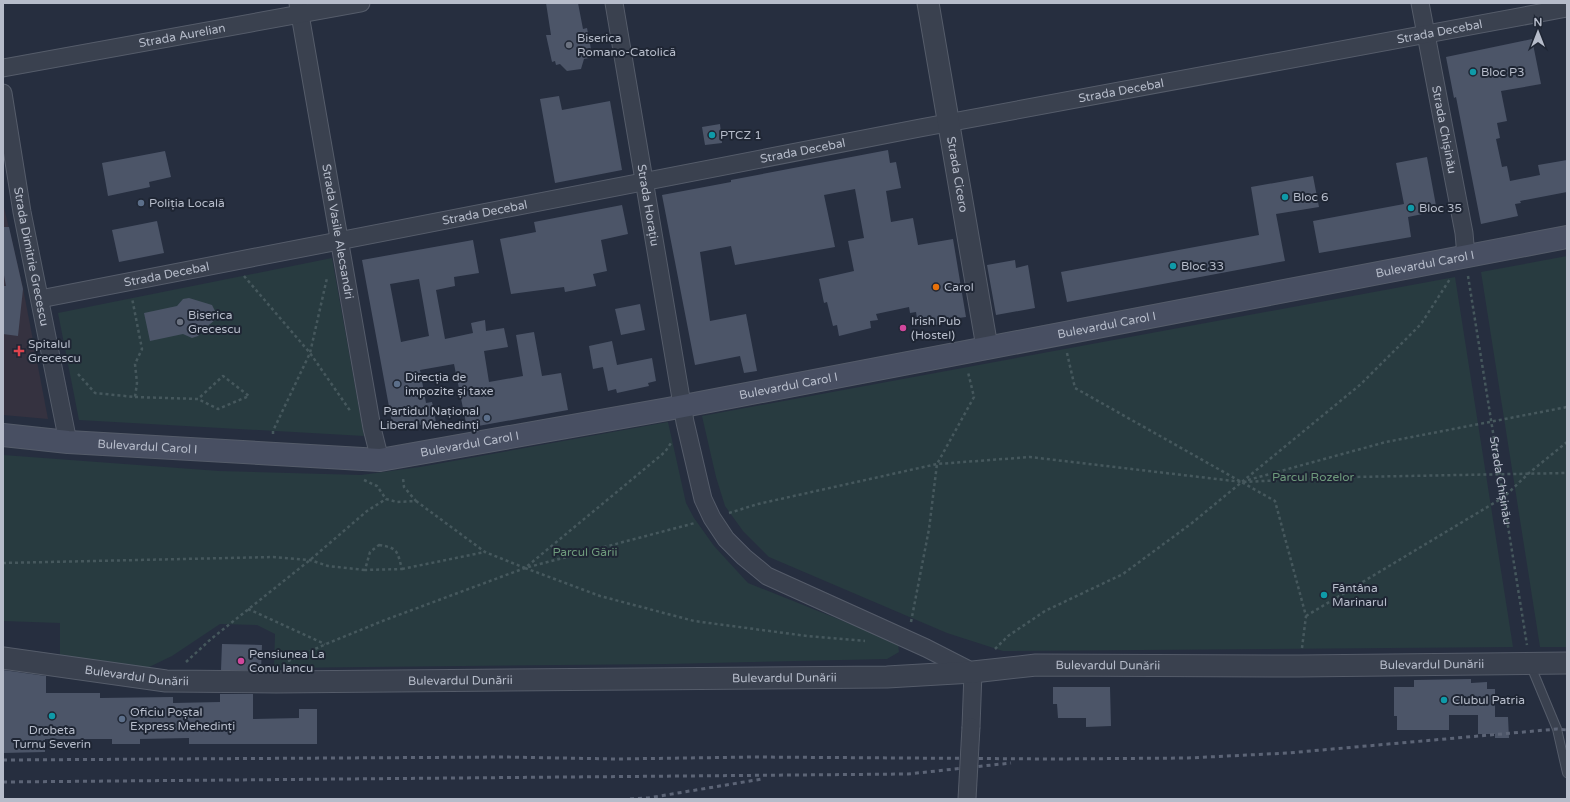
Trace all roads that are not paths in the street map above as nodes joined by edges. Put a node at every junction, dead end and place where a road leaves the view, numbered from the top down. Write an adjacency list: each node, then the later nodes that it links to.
1 (361, 3): 6 (street, Strada Aurelian)
2 (614, 3): 11 (street, Strada Horațiu)
3 (928, 3): 10 (street, Strada Cicero)
4 (1420, 3): 7 (street, Strada Chișinău)
5 (1567, 8): 7 (street, Strada Decebal)
6 (299, 9): 8 (street, Strada Aurelian); 13 (street, Strada Vasile Alecsandri)
7 (1426, 34): 10 (street, Strada Decebal); 14 (street, Strada Chișinău)
8 (3, 68)
9 (3, 93): 15 (street, Strada Dimitrie Grecescu)
10 (947, 123): 11 (street, Strada Decebal); 16 (street, Strada Cicero)
11 (645, 181): 13 (street, Strada Decebal); 17 (street, Strada Horațiu)
12 (1567, 237): 14 (main road, Bulevardul Carol I)
13 (339, 241): 15 (street, Strada Decebal); 20 (street, Strada Vasile Alecsandri)
14 (1466, 256): 16 (main road, Bulevardul Carol I)
15 (40, 299): 19 (street, Strada Dimitrie Grecescu)
16 (987, 347): 17 (main road, Bulevardul Carol I)
17 (684, 414): 20 (main road, Bulevardul Carol I); 24 (street, Strada Horațiu)
18 (3, 435): 19 (main road, Bulevardul Carol I)
19 (68, 442): 20 (main road, Bulevardul Carol I)
20 (380, 460)
21 (3, 658): 24 (street, Bulevardul Dunării)
22 (1529, 663): 23 (street, Bulevardul Dunării); 24 (street, Bulevardul Dunării); 25 (lane)
23 (1567, 663)
24 (973, 672): 26 (street, bridge)
25 (1567, 773)
26 (967, 799)

